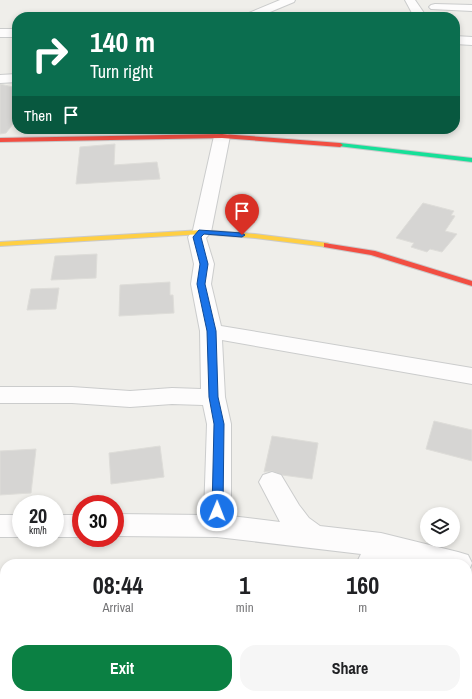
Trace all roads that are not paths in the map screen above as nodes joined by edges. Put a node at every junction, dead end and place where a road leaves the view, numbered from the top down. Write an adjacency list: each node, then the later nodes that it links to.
1 (290, 0): 5 (street)
2 (410, 0): 6 (street)
3 (435, 7): 4 (street)
4 (472, 8)
5 (260, 12)
6 (417, 12)
7 (0, 33): 8 (street)
8 (12, 33)
9 (460, 40): 10 (street)
10 (472, 41)
11 (12, 78): 12 (street)
12 (0, 79)
13 (222, 136): 14 (street); 15 (street); 16 (street)
14 (0, 140)
15 (472, 160)
16 (202, 232): 17 (street); 18 (street); 19 (street)
17 (0, 244)
18 (472, 284)
19 (211, 331): 20 (street); 22 (street)
20 (472, 376)
21 (0, 395): 22 (street)
22 (214, 397): 27 (street)
23 (272, 482): 28 (street)
24 (124, 525): 27 (street)
25 (0, 526): 26 (street)
26 (12, 526)
27 (217, 526): 28 (street)
28 (316, 538): 29 (street)
29 (376, 554): 30 (street)
30 (434, 559)

